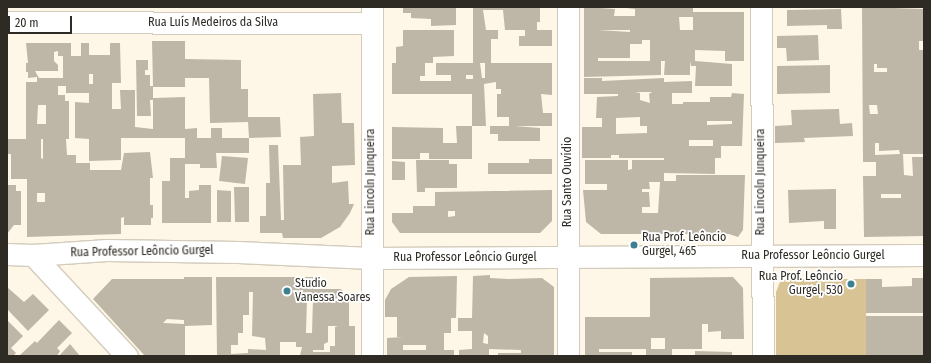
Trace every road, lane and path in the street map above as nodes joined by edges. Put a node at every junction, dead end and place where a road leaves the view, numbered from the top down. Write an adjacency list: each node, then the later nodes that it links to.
1 (568, 7): 8 (street, Rua Santo Ouvídio)
2 (761, 7): 9 (street, Rua Lincoln Junqueira)
3 (372, 15): 4 (street, Rua Luís Medeiros da Silva); 10 (street, Rua Lincoln Junqueira)
4 (7, 22)
5 (7, 254): 6 (street, Rua Professor Leôncio Gurgel)
6 (33, 255): 10 (street, Rua Professor Leôncio Gurgel); 11 (street)
7 (924, 255): 9 (street, Rua Professor Leôncio Gurgel)
8 (568, 257): 9 (street, Rua Professor Leôncio Gurgel); 10 (street, Rua Professor Leôncio Gurgel); 13 (street, Rua Santo Ouvídio)
9 (761, 257): 14 (street, Rua Lincoln Junqueira)
10 (371, 258): 12 (street, Rua Lincoln Junqueira)
11 (127, 356)
12 (372, 356)
13 (568, 356)
14 (763, 356)

